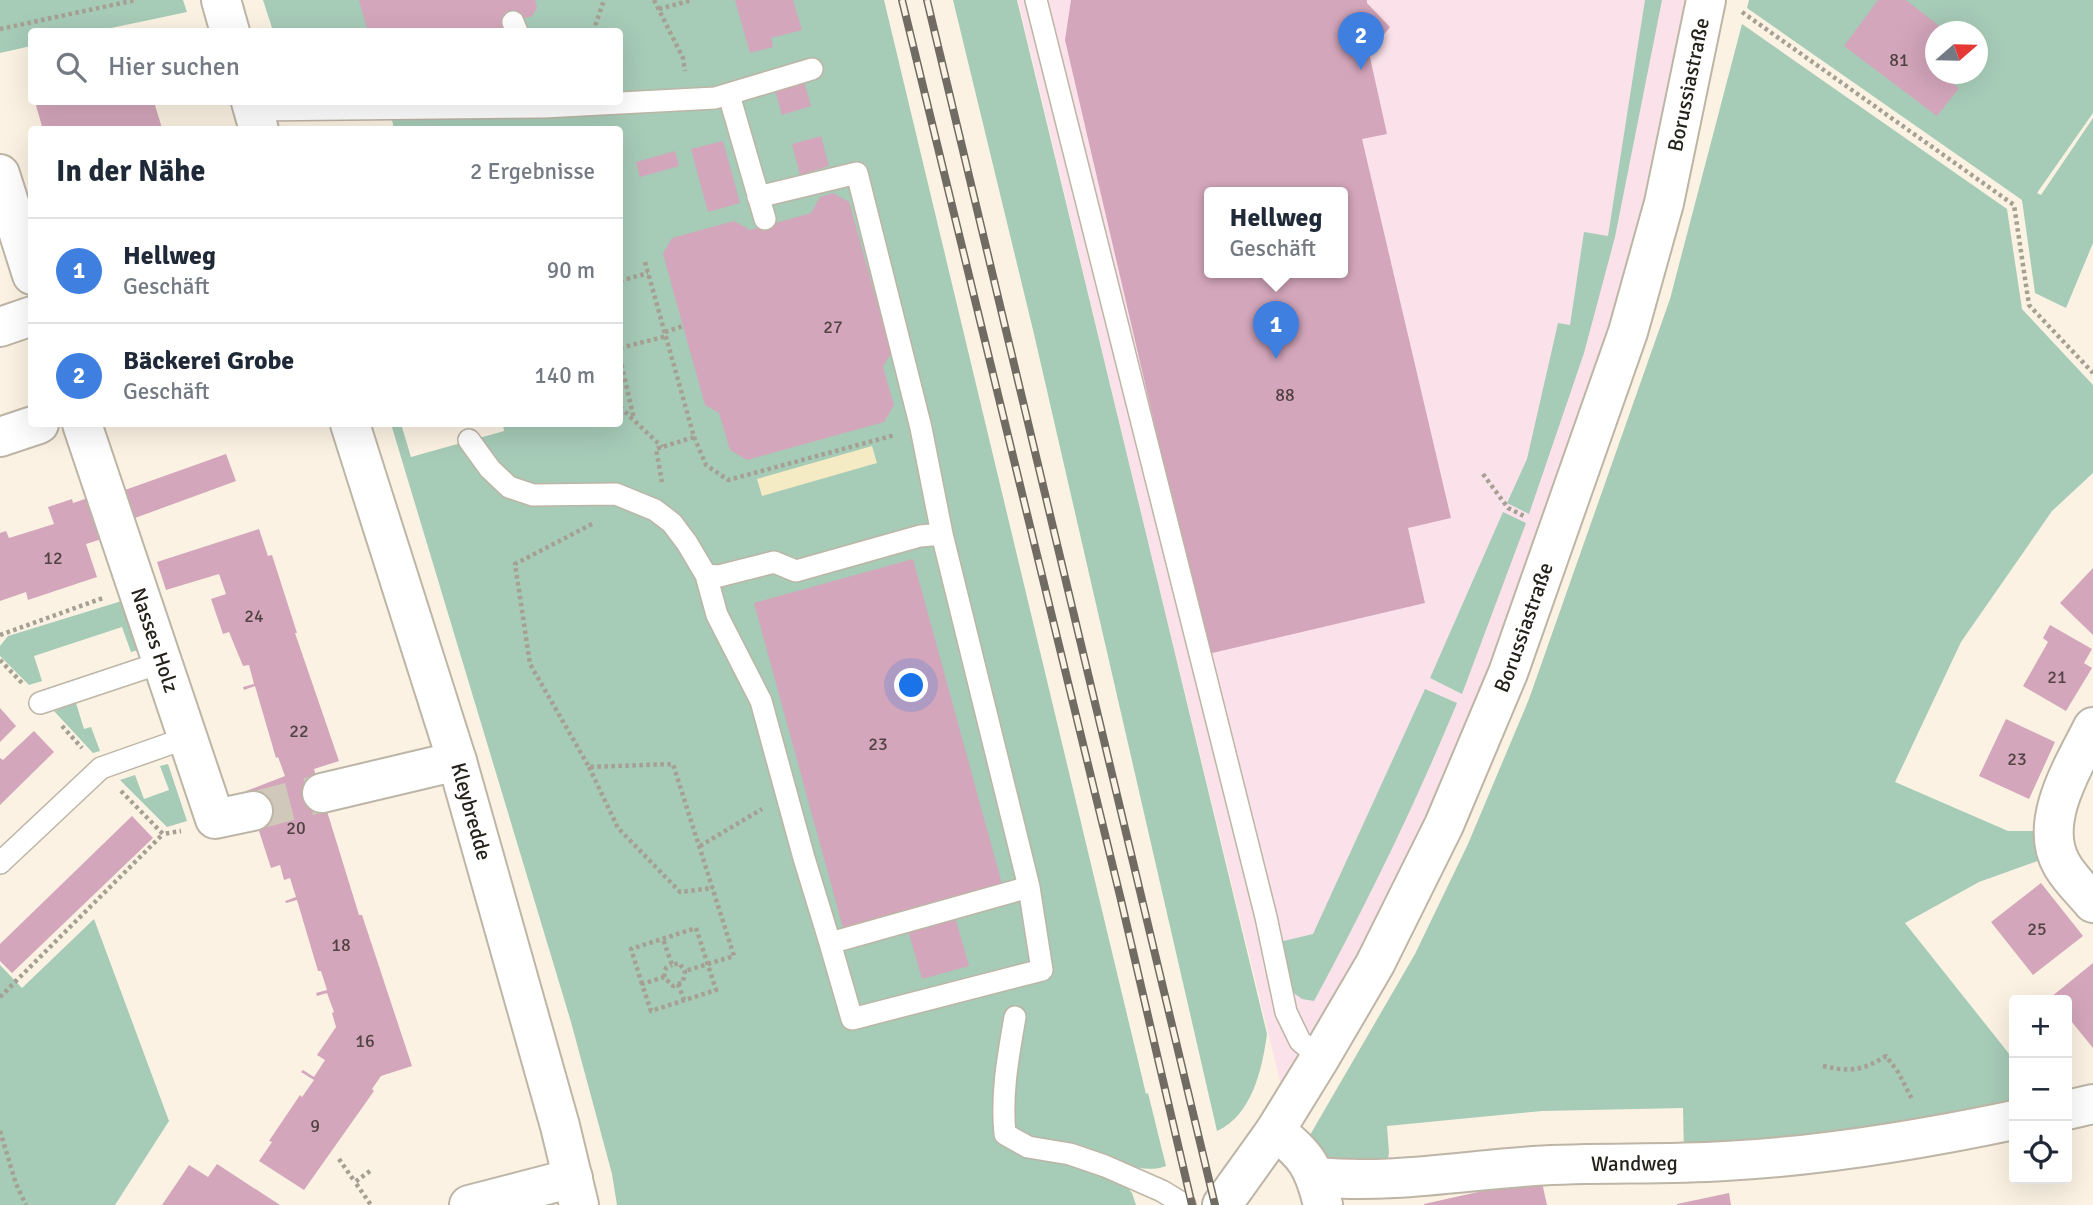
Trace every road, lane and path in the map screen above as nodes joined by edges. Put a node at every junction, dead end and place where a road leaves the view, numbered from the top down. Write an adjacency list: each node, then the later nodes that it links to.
1 (136, 0): 11 (path)
2 (221, 0): 9 (street)
3 (604, 0): 10 (path)
4 (654, 0): 8 (path)
5 (1036, 0): 77 (lane)
6 (688, 1): 8 (path)
7 (1721, 4): 31 (path); 77 (street, Borussiastraße)
8 (659, 9): 12 (path)
9 (229, 28)
10 (594, 28)
11 (0, 29)
12 (683, 58)
13 (812, 69): 14 (lane)
14 (729, 95): 15 (lane); 19 (lane)
15 (623, 101)
16 (514, 105): 17 (lane)
17 (254, 114)
18 (0, 174): 21 (street)
19 (758, 197): 20 (lane); 37 (lane)
20 (765, 219)
21 (28, 262)
22 (645, 262): 23 (path)
23 (648, 273): 24 (path); 28 (path)
24 (623, 281)
25 (28, 317): 27 (street)
26 (683, 326): 28 (path)
27 (0, 327)
28 (666, 334): 29 (path); 39 (path)
29 (623, 347)
30 (623, 371): 33 (path)
31 (2093, 373)
32 (623, 410): 33 (path)
33 (634, 419): 39 (path)
34 (30, 427): 38 (street)
35 (83, 427): 46 (street, Nasses Holz)
36 (351, 427): 53 (street, Kleybredde)
37 (921, 428): 39 (path); 44 (lane)
38 (0, 437)
39 (694, 437)
40 (469, 440): 45 (lane)
41 (1483, 474): 42 (path)
42 (1524, 516)
43 (595, 523): 54 (path)
44 (942, 534): 45 (lane); 63 (lane)
45 (706, 575): 57 (lane)
46 (137, 587): 47 (path); 49 (street, Nasses Holz)
47 (0, 635)
48 (0, 660): 50 (path)
49 (163, 662): 50 (lane); 52 (street, Nasses Holz)
50 (40, 703): 55 (path)
51 (2093, 727): 65 (street)
52 (189, 737): 55 (lane); 58 (street, Nasses Holz)
53 (457, 761): 56 (street); 89 (street, Kleybredde)
54 (589, 767): 61 (path); 64 (path)
55 (101, 768): 59 (path); 62 (lane)
56 (322, 793)
57 (786, 794): 61 (path); 67 (lane)
58 (253, 811)
59 (157, 830)
60 (163, 834): 74 (path)
61 (700, 846): 64 (path)
62 (0, 863)
63 (1029, 887): 67 (lane); 67 (lane)
64 (713, 888): 68 (path)
65 (2093, 903)
66 (663, 939): 68 (path); 69 (path); 72 (path)
67 (830, 943)
68 (708, 964): 70 (path); 75 (path)
69 (672, 965): 70 (path); 71 (path)
70 (685, 971): 73 (path)
71 (664, 977): 72 (path); 73 (path)
72 (642, 984): 75 (path)
73 (678, 984): 75 (path)
74 (0, 998)
75 (684, 1000)
76 (1015, 1017): 93 (lane)
77 (1320, 1058): 83 (street, Borussiastraße)
78 (1823, 1066): 84 (path)
79 (2093, 1104): 80 (street)
80 (2072, 1109)
81 (2009, 1121): 84 (street, Wandweg)
82 (0, 1131): 90 (path)
83 (1275, 1131): 88 (street, Wandweg); 94 (street, Borussiastraße)
84 (1926, 1138): 88 (street, Wandweg)
85 (339, 1159): 87 (path)
86 (370, 1171): 87 (path)
87 (355, 1182): 91 (path)
88 (1320, 1191)
89 (576, 1192): 92 (street)
90 (26, 1205)
91 (371, 1205)
92 (469, 1205)
93 (1185, 1205)
94 (1222, 1205)

